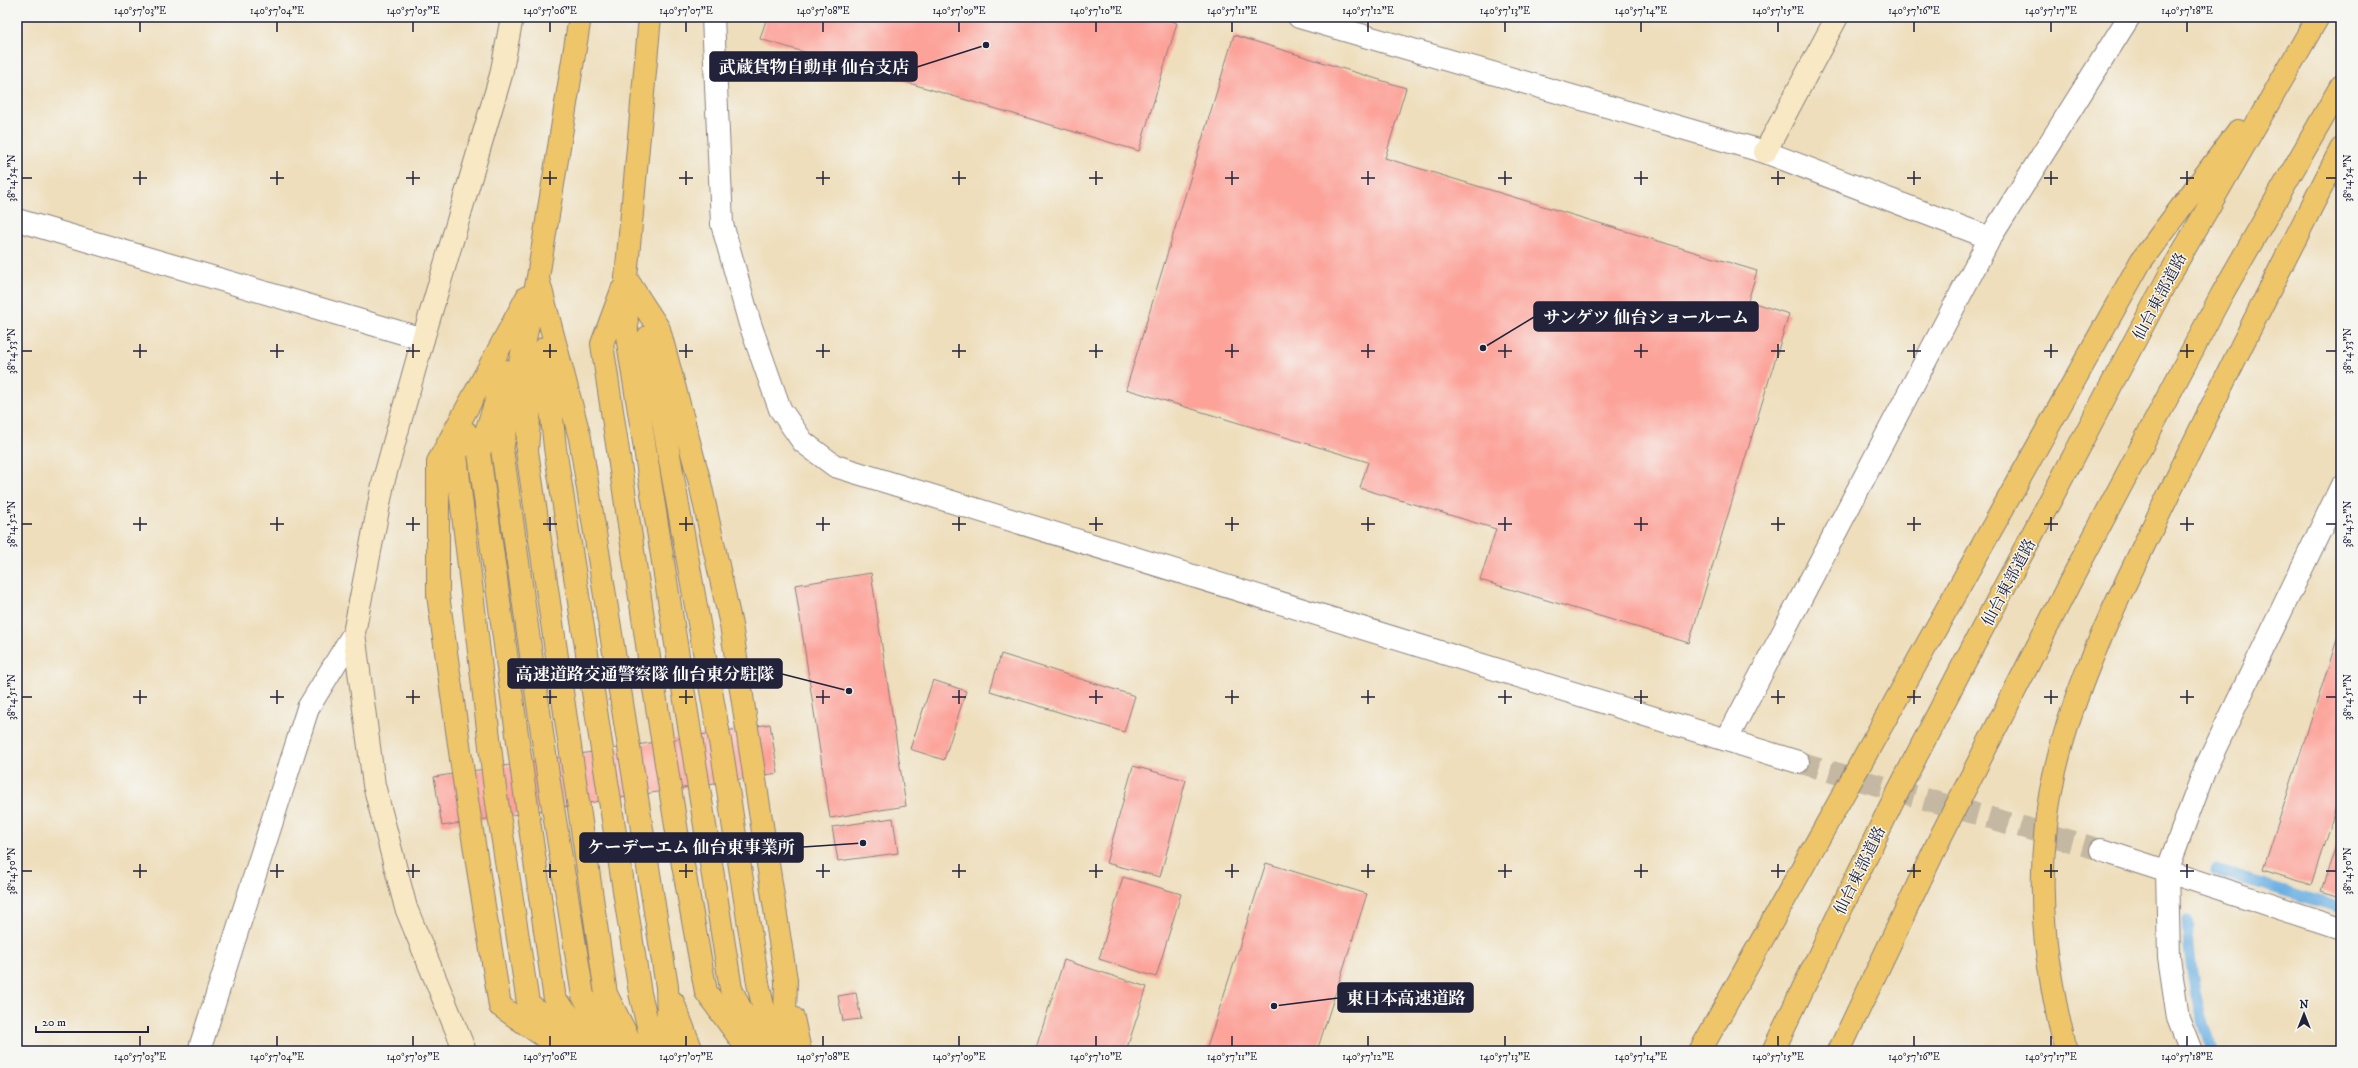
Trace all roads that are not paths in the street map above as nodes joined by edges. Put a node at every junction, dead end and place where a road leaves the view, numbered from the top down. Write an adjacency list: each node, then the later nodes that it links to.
1 (512, 17): 17 (street)
2 (580, 17): 15 (highway)
3 (650, 17): 16 (highway)
4 (713, 17): 20 (street)
5 (1299, 17): 12 (street)
6 (1837, 17): 12 (street)
7 (2129, 17): 14 (street)
8 (2318, 17): 9 (highway, 仙台東部道路)
9 (2298, 52): 46 (highway); 47 (highway, 仙台東部道路)
10 (2341, 86): 48 (highway)
11 (2341, 149): 49 (highway)
12 (1765, 152): 14 (street)
13 (17, 220): 17 (street)
14 (1990, 238): 20 (street)
15 (538, 277): 26 (highway); 28 (highway); 33 (highway); 34 (highway); 35 (highway); 36 (highway); 37 (highway)
16 (626, 278): 25 (highway); 27 (highway); 42 (highway); 43 (highway)
17 (423, 339): 19 (street)
18 (2341, 487): 23 (street)
19 (354, 633): 29 (street); 30 (street)
20 (1727, 739): 21 (street)
21 (1798, 762)
22 (2101, 850): 23 (street)
23 (2168, 871): 24 (street); 50 (street)
24 (2341, 928)
25 (786, 980): 44 (highway); 45 (highway)
26 (667, 986): 38 (highway); 39 (highway)
27 (706, 992): 40 (highway); 41 (highway)
28 (500, 1006): 31 (highway); 32 (highway)
29 (199, 1051)
30 (465, 1051)
31 (544, 1051)
32 (566, 1051)
33 (586, 1051)
34 (604, 1051)
35 (621, 1051)
36 (635, 1051)
37 (654, 1051)
38 (669, 1051)
39 (692, 1051)
40 (734, 1051)
41 (749, 1051)
42 (761, 1051)
43 (773, 1051)
44 (784, 1051)
45 (800, 1051)
46 (1700, 1051)
47 (1772, 1051)
48 (1839, 1051)
49 (2066, 1051)
50 (2192, 1051)

